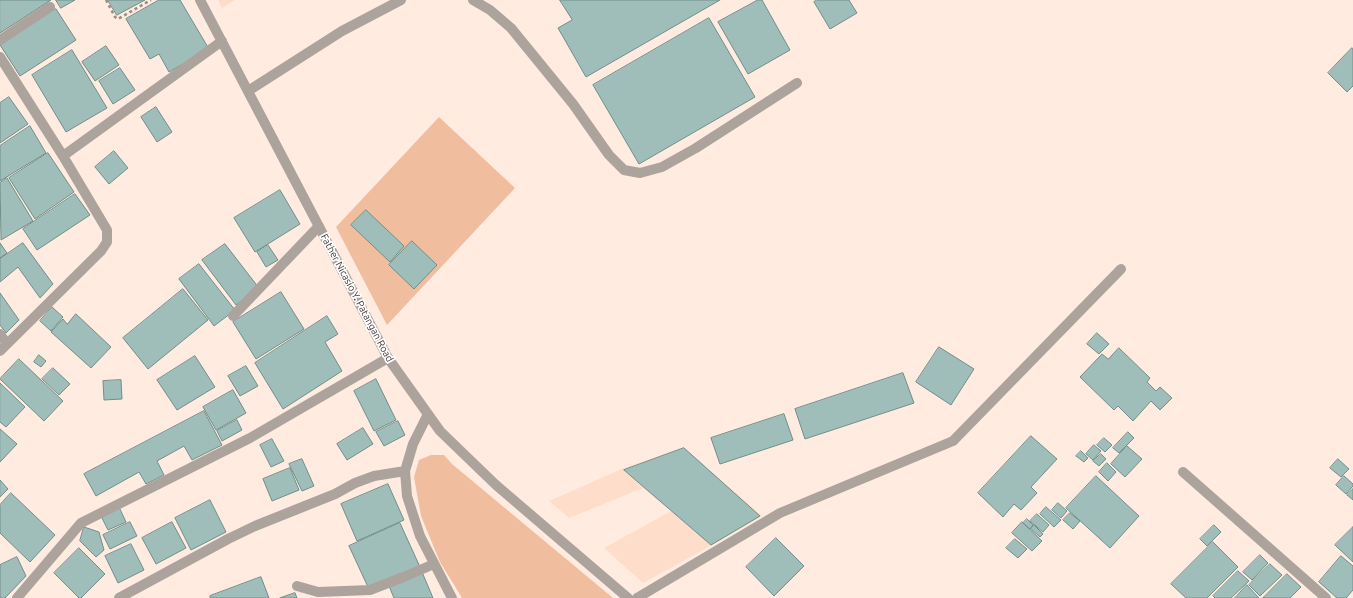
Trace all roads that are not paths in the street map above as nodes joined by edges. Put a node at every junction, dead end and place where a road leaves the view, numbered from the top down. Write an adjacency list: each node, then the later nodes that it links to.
1 (200, 0): 6 (street, Father Nicasio Y. Patangan Road)
2 (402, 0): 9 (street)
3 (473, 0): 8 (street)
4 (50, 7): 5 (street)
5 (0, 40)
6 (222, 42): 9 (street, Father Nicasio Y. Patangan Road); 10 (street)
7 (0, 58): 10 (street)
8 (797, 83)
9 (248, 91): 11 (street, Father Nicasio Y. Patangan Road)
10 (63, 156): 15 (street)
11 (319, 226): 13 (street); 16 (street, Father Nicasio Y. Patangan Road)
12 (1121, 269): 26 (street)
13 (234, 316)
14 (0, 334): 15 (street)
15 (3, 348)
16 (388, 358): 17 (street, Father Nicasio Y. Patangan Road); 22 (street)
17 (428, 414): 18 (street); 25 (street, Father Nicasio Y. Patangan Road)
18 (405, 471): 20 (street); 23 (street)
19 (1183, 472): 27 (street)
20 (434, 564): 21 (street); 24 (street)
21 (297, 586)
22 (17, 598)
23 (119, 598)
24 (452, 598)
25 (628, 598)
26 (638, 598)
27 (1326, 598)

